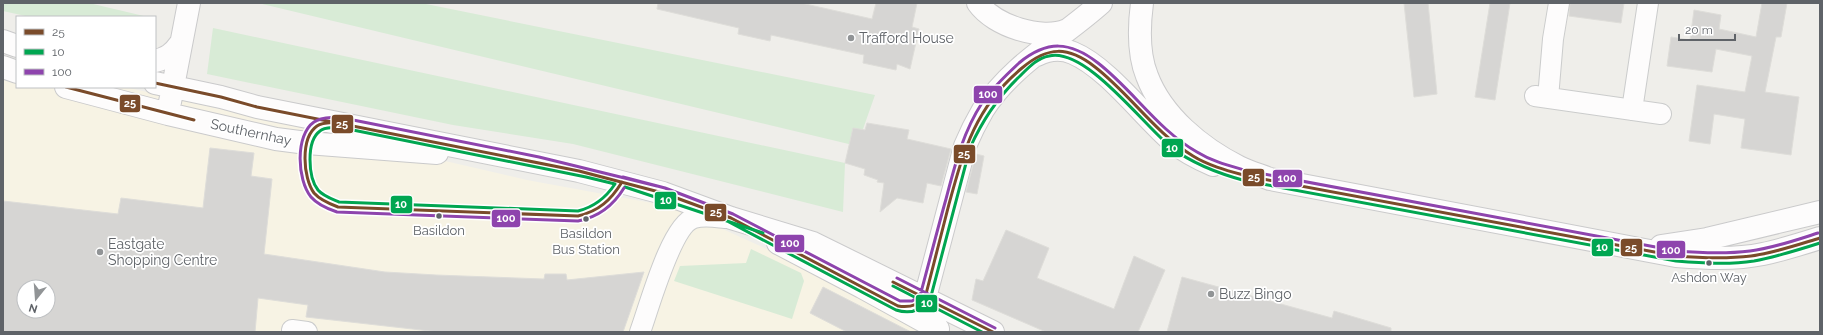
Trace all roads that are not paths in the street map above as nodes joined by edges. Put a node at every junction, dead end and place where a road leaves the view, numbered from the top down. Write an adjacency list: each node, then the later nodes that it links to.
1 (189, 3): 11 (street)
2 (978, 3): 8 (street)
3 (1101, 3): 8 (street)
4 (1142, 3): 24 (street)
5 (1559, 3): 20 (street)
6 (1648, 3): 20 (street)
7 (3, 28): 9 (street)
8 (1071, 29): 13 (street)
9 (16, 32)
10 (3, 41): 12 (street)
11 (180, 44): 14 (street); 17 (street)
12 (16, 46)
13 (1036, 55): 24 (street); 29 (street)
14 (156, 61)
15 (3, 67): 16 (street)
16 (16, 72)
17 (164, 85): 21 (street); 23 (street, Southernhay)
18 (70, 88): 21 (street, Southernhay)
19 (148, 88): 21 (street)
20 (1632, 110): 22 (street)
21 (168, 114): 23 (street, Southernhay)
22 (1661, 114)
23 (526, 160): 26 (street, Southernhay)
24 (1270, 179): 28 (street)
25 (1820, 212): 28 (street)
26 (731, 218): 29 (street, Southernhay); 30 (street, Southernhay); 32 (street)
27 (1820, 238): 28 (street)
28 (1624, 246)
29 (925, 298): 30 (street); 31 (street, Southernhay); 33 (street, Southernhay)
30 (898, 306): 31 (street, Southernhay)
31 (940, 331)
32 (640, 332)
33 (993, 332)

